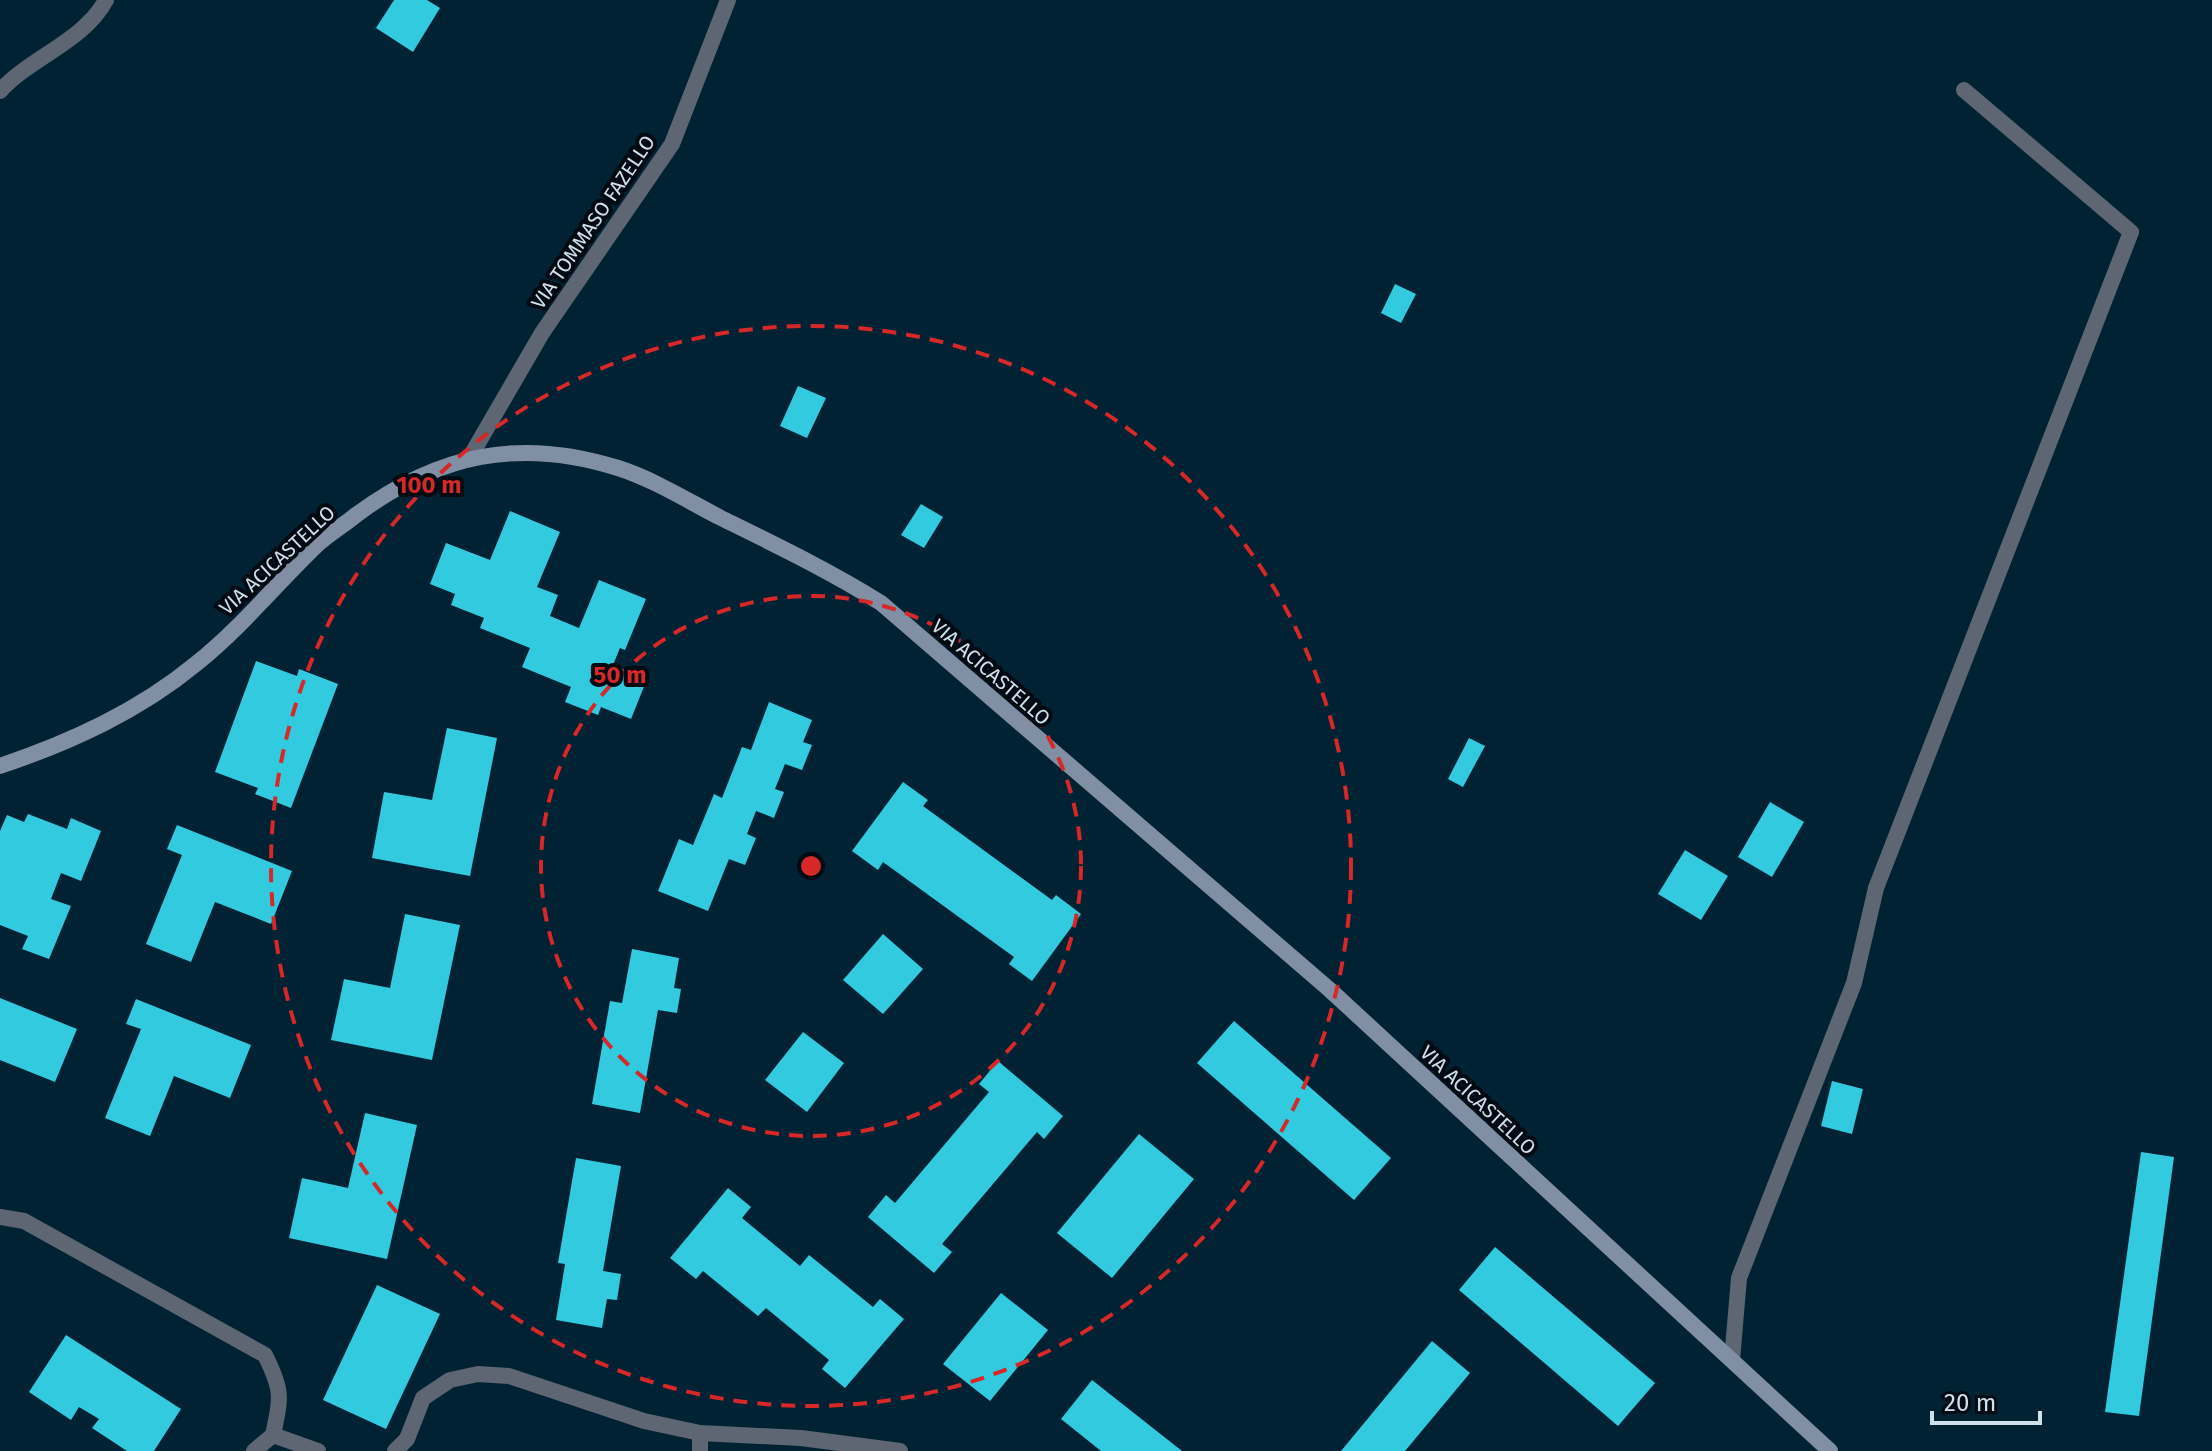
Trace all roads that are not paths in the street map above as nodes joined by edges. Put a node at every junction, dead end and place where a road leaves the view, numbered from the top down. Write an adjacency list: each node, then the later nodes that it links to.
1 (106, 0): 4 (street)
2 (728, 0): 5 (street, VIA TOMMASO FAZELLO)
3 (1964, 90): 8 (street)
4 (0, 91)
5 (470, 457): 6 (main road, VIA ACICASTELLO); 8 (main road, VIA ACICASTELLO)
6 (0, 766)
7 (0, 1217): 10 (street)
8 (1732, 1360): 16 (main road, VIA ACICASTELLO)
9 (700, 1433): 13 (street); 14 (street); 15 (street)
10 (273, 1435): 11 (street); 12 (street)
11 (254, 1451)
12 (318, 1451)
13 (395, 1451)
14 (700, 1451)
15 (900, 1451)
16 (1830, 1451)

